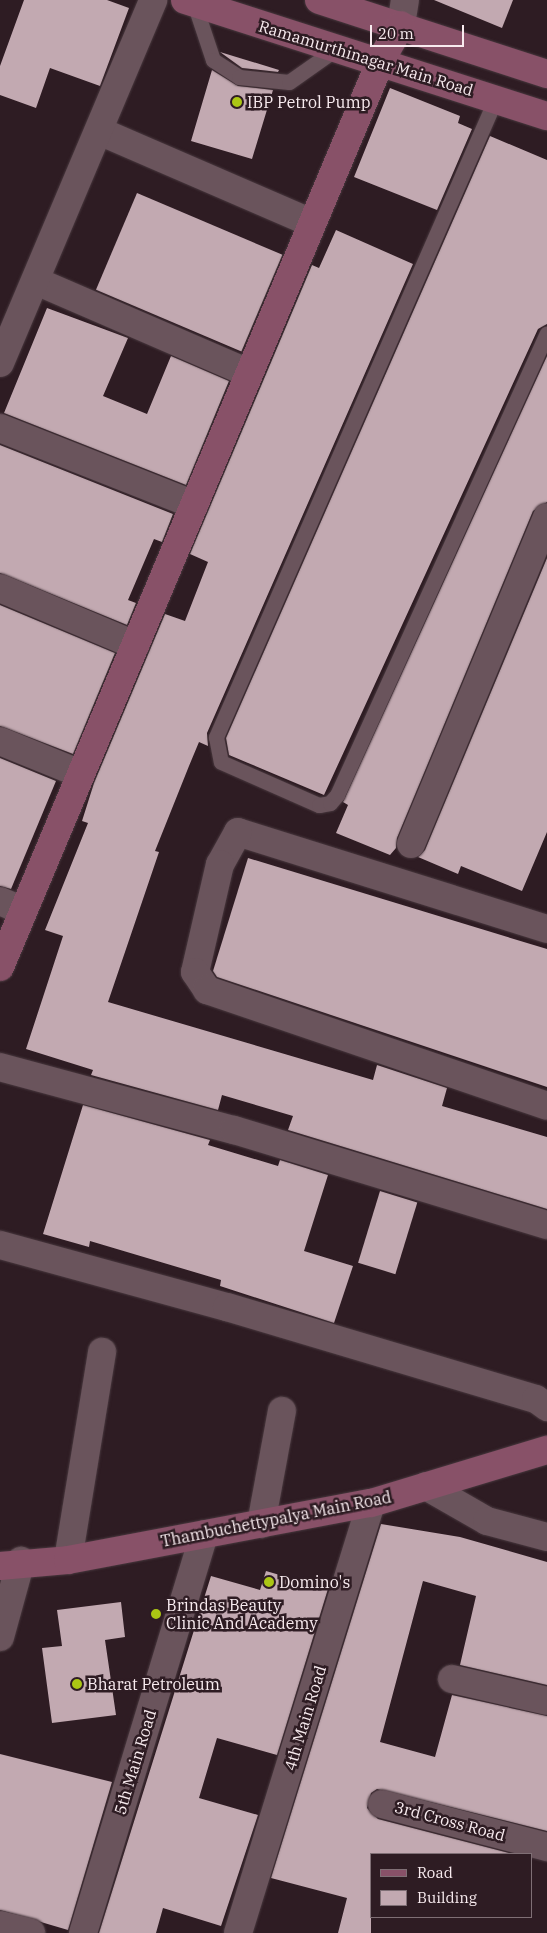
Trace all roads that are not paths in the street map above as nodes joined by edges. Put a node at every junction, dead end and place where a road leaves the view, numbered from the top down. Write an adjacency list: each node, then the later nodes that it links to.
1 (153, 0): 10 (street)
2 (319, 0): 4 (main road)
3 (189, 2): 5 (main road, Ramamurthinagar Main Road); 5 (lane)
4 (403, 12): 6 (main road); 7 (main road)
5 (336, 49): 6 (main road, Ramamurthinagar Main Road)
6 (381, 60): 8 (main road, Ramamurthinagar Main Road); 11 (main road)
7 (547, 74)
8 (496, 98): 9 (main road, Ramamurthinagar Main Road); 13 (lane)
9 (547, 116)
10 (99, 131): 11 (street); 12 (street)
11 (312, 223): 15 (main road)
12 (36, 281): 14 (street); 15 (street)
13 (547, 333)
14 (0, 363)
15 (249, 373): 17 (main road)
16 (0, 428): 17 (street)
17 (194, 505): 20 (main road)
18 (547, 517): 23 (street)
19 (0, 588): 20 (street)
20 (135, 645): 22 (main road)
21 (0, 741): 22 (street)
22 (81, 774): 24 (main road)
23 (411, 844)
24 (12, 906): 26 (main road)
25 (547, 929): 28 (street)
26 (0, 967)
27 (0, 1067): 29 (street)
28 (547, 1106)
29 (547, 1224)
30 (0, 1245): 32 (street)
31 (102, 1352): 40 (street)
32 (547, 1407)
33 (282, 1411): 37 (street)
34 (547, 1450): 35 (main road, Thambuchettypalya Main Road)
35 (426, 1486): 36 (main road, Thambuchettypalya Main Road); 39 (street)
36 (371, 1503): 37 (main road, Thambuchettypalya Main Road); 50 (street, 4th Main Road)
37 (261, 1524): 38 (main road, Thambuchettypalya Main Road)
38 (204, 1534): 40 (main road, Thambuchettypalya Main Road); 49 (street, 5th Main Road)
39 (547, 1537)
40 (68, 1560): 41 (main road, Thambuchettypalya Main Road)
41 (11, 1563): 42 (street)
42 (0, 1637)
43 (452, 1679): 44 (street)
44 (547, 1701)
45 (382, 1804): 46 (street, 3rd Cross Road)
46 (547, 1847)
47 (0, 1925): 48 (street)
48 (31, 1933)
49 (83, 1933)
50 (238, 1933)

